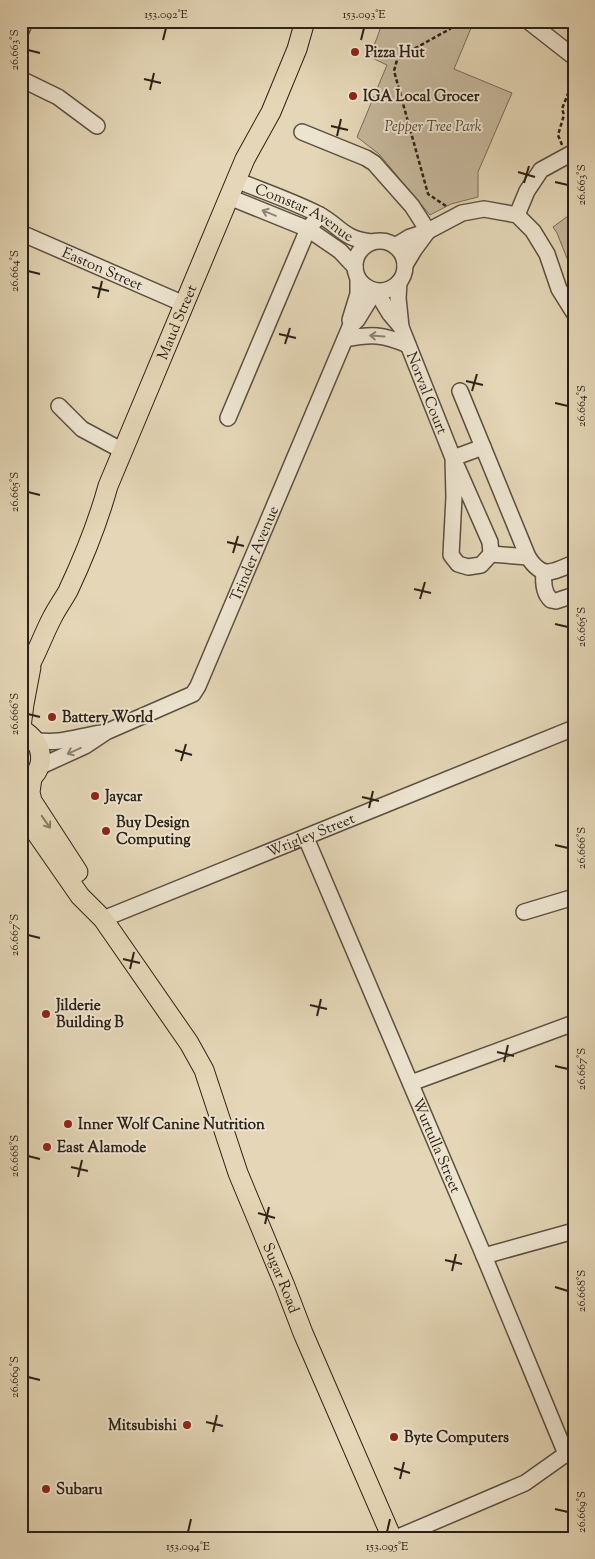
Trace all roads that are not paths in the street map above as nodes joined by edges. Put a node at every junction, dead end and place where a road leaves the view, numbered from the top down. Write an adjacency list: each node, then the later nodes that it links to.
1 (25, 21): 5 (street)
2 (301, 21): 11 (main road, Maud Street)
3 (305, 21): 11 (main road, Maud Street)
4 (528, 21): 6 (street)
5 (21, 31)
6 (574, 57)
7 (21, 79): 8 (street)
8 (97, 126)
9 (302, 132): 16 (street)
10 (570, 153): 14 (street)
11 (245, 159): 12 (main road, Maud Street)
12 (233, 188): 13 (street, Comstar Avenue); 15 (street, Comstar Avenue, one-way to 12); 24 (main road, Maud Street)
13 (320, 215): 15 (street); 18 (street, Comstar Avenue)
14 (517, 215): 16 (street); 25 (street)
15 (308, 229): 21 (street, Comstar Avenue); 31 (street)
16 (428, 231): 19 (street); 20 (street)
17 (21, 233): 24 (street, Easton Street)
18 (372, 242): 19 (street); 21 (street)
19 (395, 246): 20 (street)
20 (405, 266): 22 (street)
21 (356, 273): 23 (street); 27 (street, Trinder Avenue)
22 (400, 282): 23 (street); 26 (street, Norval Court)
23 (376, 291): 26 (street, Norval Court); 27 (street, Trinder Avenue)
24 (184, 304): 33 (main road, Maud Street)
25 (574, 313)
26 (401, 327): 28 (street, Norval Court)
27 (348, 333): 28 (street, one-way to 27); 43 (street, Trinder Avenue)
28 (408, 345): 34 (street, Norval Court)
29 (460, 391): 32 (street)
30 (59, 406): 33 (street)
31 (228, 418)
32 (483, 447): 34 (street); 36 (street)
33 (122, 451): 40 (main road, Maud Street)
34 (453, 458): 35 (street, Norval Court); 35 (street, Norval Court)
35 (491, 554): 36 (street)
36 (528, 557): 38 (street)
37 (574, 563): 38 (street)
38 (544, 572): 39 (street)
39 (574, 594)
40 (26, 673): 42 (main road, Maud Street)
41 (574, 728): 46 (street, Wrigley Street)
42 (26, 732): 43 (street, Trinder Avenue); 44 (main road, Maud Street)
43 (106, 732): 44 (street, Trinder Avenue, one-way to 44)
44 (31, 777): 49 (main road, Maud Street, one-way to 49)
45 (21, 806): 49 (main road)
46 (306, 838): 49 (street, Wrigley Street); 51 (street, Wurtulla Street)
47 (574, 897): 48 (street)
48 (524, 912)
49 (103, 919): 55 (main road, Sugar Road)
50 (574, 1023): 51 (street)
51 (411, 1083): 53 (street, Wurtulla Street)
52 (574, 1231): 53 (street)
53 (484, 1256): 54 (street, Wurtulla Street)
54 (570, 1451): 55 (street)
55 (394, 1538)

